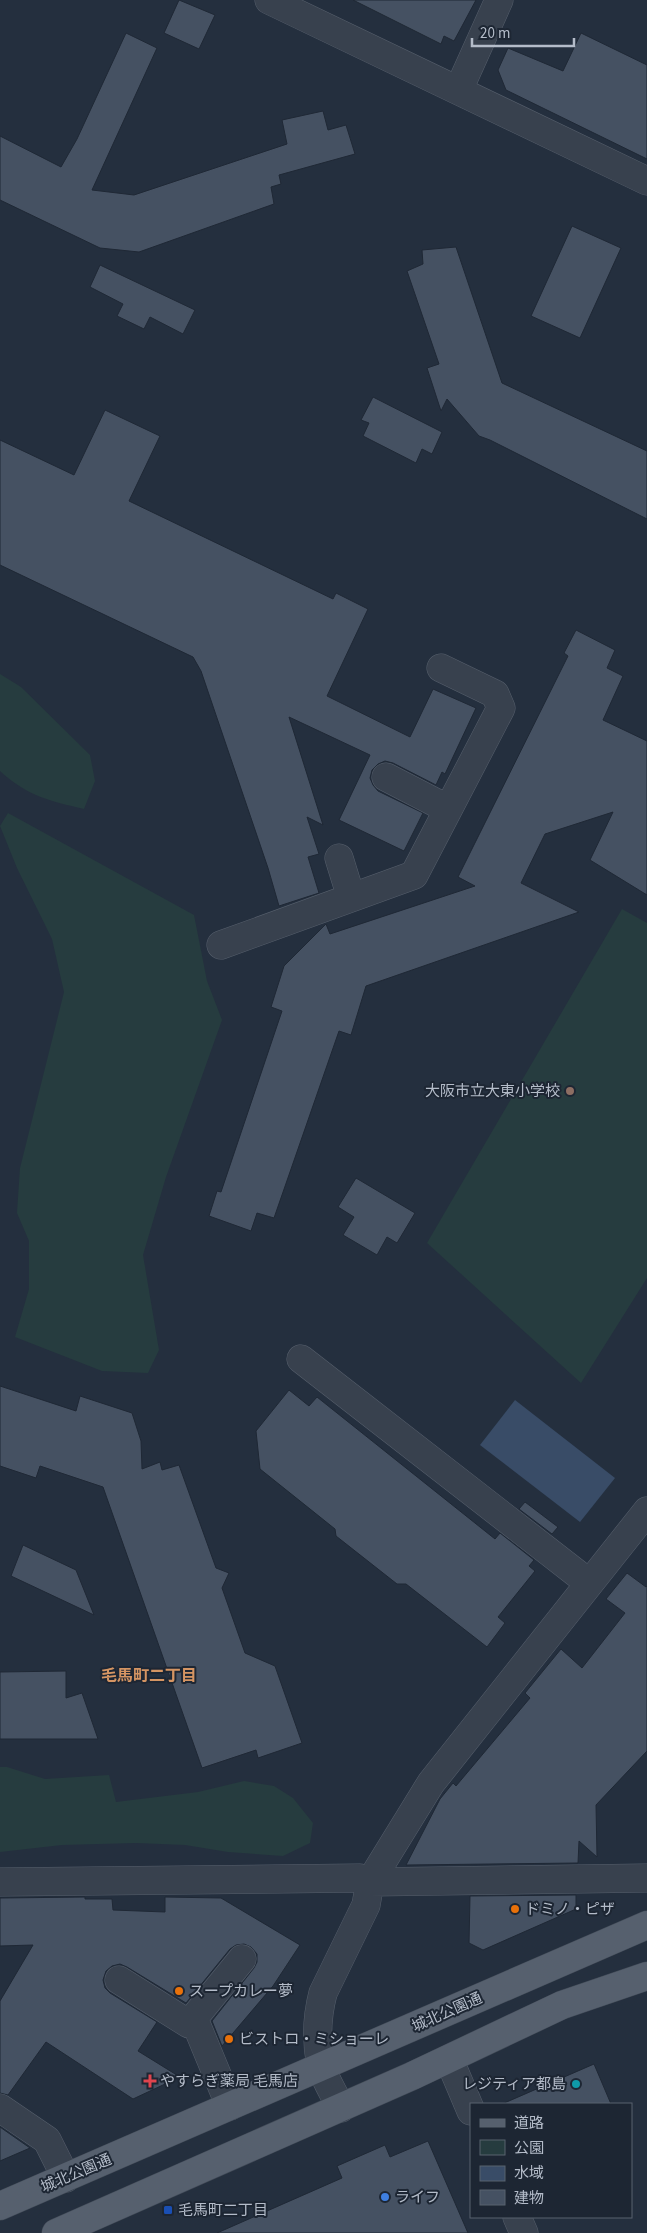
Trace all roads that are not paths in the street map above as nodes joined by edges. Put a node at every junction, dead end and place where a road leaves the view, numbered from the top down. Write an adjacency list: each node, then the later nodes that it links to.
1 (269, 0): 3 (street)
2 (499, 0): 3 (street)
3 (459, 89): 4 (street)
4 (647, 181)
5 (441, 668): 7 (street)
6 (386, 777): 7 (street)
7 (448, 809): 9 (street)
8 (339, 858): 9 (street)
9 (351, 897): 10 (street)
10 (220, 945)
11 (301, 1359): 13 (street)
12 (647, 1511): 13 (street)
13 (589, 1583): 16 (street)
14 (647, 1878): 16 (street)
15 (0, 1882): 16 (street)
16 (370, 1882): 23 (street)
17 (647, 1925): 23 (main road, 城北公園通)
18 (242, 1959): 21 (street)
19 (647, 1976): 22 (main road)
20 (119, 1980): 21 (street)
21 (194, 2019): 24 (street)
22 (449, 2059): 26 (main road); 27 (street)
23 (322, 2067): 24 (main road, 城北公園通); 26 (street)
24 (230, 2106): 28 (main road, 城北公園通)
25 (0, 2108): 28 (street)
26 (341, 2108): 31 (main road)
27 (470, 2109)
28 (66, 2178): 29 (main road, 城北公園通)
29 (0, 2206)
30 (517, 2218): 32 (street)
31 (56, 2233)
32 (524, 2233)

